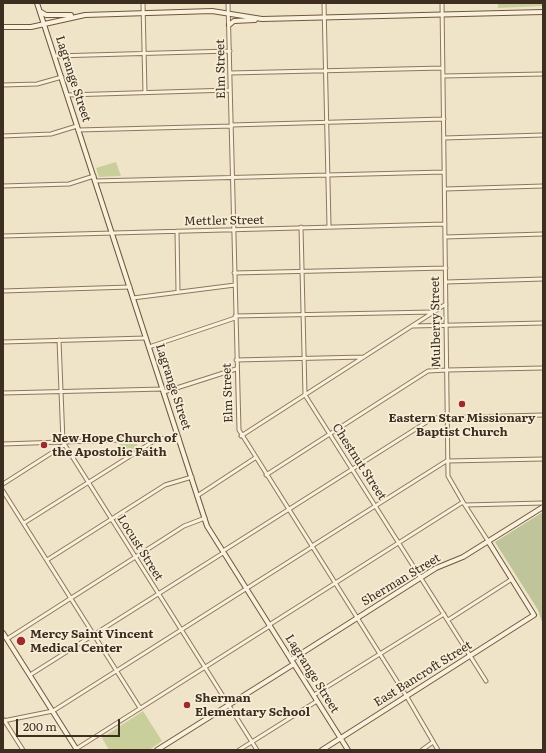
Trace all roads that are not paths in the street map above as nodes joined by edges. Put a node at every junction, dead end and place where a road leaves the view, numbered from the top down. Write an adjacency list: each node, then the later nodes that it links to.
1 (37, 3): 6 (street, Lagrange Street)
2 (143, 3): 8 (street)
3 (228, 3): 9 (street, Elm Street)
4 (324, 3): 12 (street)
5 (442, 3): 11 (street, Mulberry Street)
6 (40, 11): 10 (street); 14 (street, Lagrange Street)
7 (543, 12): 11 (street)
8 (143, 13): 9 (street); 10 (street); 18 (street)
9 (229, 14): 13 (street); 15 (street, Elm Street)
10 (87, 15): 14 (street)
11 (442, 15): 12 (street); 20 (street, Mulberry Street)
12 (325, 18): 13 (street); 21 (street)
13 (262, 20): 15 (street)
14 (44, 23): 16 (street); 19 (street, Lagrange Street)
15 (229, 24): 17 (street, Elm Street)
16 (3, 28)
17 (230, 51): 18 (street); 22 (street, Elm Street)
18 (144, 53): 19 (street); 28 (street)
19 (55, 56): 25 (street, Lagrange Street)
20 (443, 68): 21 (street); 24 (street, Mulberry Street)
21 (326, 70): 22 (street); 31 (street)
22 (230, 73): 27 (street, Elm Street)
23 (543, 74): 24 (street)
24 (443, 76): 30 (street, Mulberry Street)
25 (62, 77): 26 (street); 29 (street, Lagrange Street)
26 (3, 85)
27 (230, 90): 28 (street); 32 (street, Elm Street)
28 (145, 93): 29 (street)
29 (67, 95): 33 (street, Lagrange Street)
30 (444, 119): 31 (street); 36 (street, Mulberry Street)
31 (327, 122): 32 (street); 38 (street)
32 (232, 125): 33 (street); 40 (street, Elm Street)
33 (78, 128): 35 (street); 39 (street, Lagrange Street)
34 (543, 135): 36 (street)
35 (3, 136)
36 (444, 138): 37 (street, Mulberry Street)
37 (444, 172): 38 (street); 43 (street, Mulberry Street)
38 (328, 174): 40 (street); 45 (street)
39 (94, 178): 40 (street); 41 (street); 49 (street, Lagrange Street)
40 (232, 178): 47 (street, Elm Street)
41 (3, 186)
42 (543, 186): 43 (street)
43 (445, 189): 44 (street, Mulberry Street)
44 (445, 224): 45 (street, Mettler Street); 52 (street, Mulberry Street)
45 (329, 226): 46 (street, Mettler Street)
46 (301, 227): 47 (street, Mettler Street); 54 (street)
47 (233, 230): 48 (street, Mettler Street); 55 (street, Elm Street)
48 (177, 231): 49 (street, Mettler Street); 61 (street)
49 (112, 233): 51 (street, Mettler Street); 59 (street, Lagrange Street)
50 (543, 234): 52 (street)
51 (3, 236)
52 (445, 237): 53 (street, Mulberry Street)
53 (446, 268): 54 (street); 57 (street, Mulberry Street)
54 (302, 271): 55 (street); 65 (street)
55 (234, 272): 58 (street, Elm Street)
56 (543, 279): 57 (street)
57 (446, 282): 63 (street, Mulberry Street)
58 (235, 285): 61 (street); 66 (street, Elm Street)
59 (130, 287): 60 (street); 62 (street, Lagrange Street)
60 (3, 291)
61 (178, 292): 62 (street)
62 (133, 298): 70 (street, Lagrange Street)
63 (446, 304): 64 (street); 68 (street, Mulberry Street)
64 (435, 312): 65 (street); 69 (street)
65 (303, 314): 66 (street); 75 (street)
66 (235, 317): 73 (street); 76 (street, Elm Street)
67 (543, 323): 68 (street)
68 (446, 325): 69 (street); 79 (street, Mulberry Street)
69 (413, 326): 74 (street)
70 (146, 338): 71 (street); 73 (street, Lagrange Street)
71 (59, 340): 72 (street); 81 (street, Locust Street)
72 (3, 342)
73 (149, 347): 80 (street, Lagrange Street)
74 (365, 357): 75 (street); 83 (street)
75 (304, 358): 76 (street); 83 (street)
76 (236, 360): 77 (street, Elm Street)
77 (236, 368): 80 (street); 87 (street, Elm Street)
78 (543, 368): 79 (street)
79 (447, 370): 85 (street, Mulberry Street); 86 (street)
80 (163, 391): 81 (street); 88 (street, Lagrange Street)
81 (61, 392): 82 (street); 91 (street, Locust Street)
82 (3, 393)
83 (305, 395): 86 (street, Chestnut Street); 87 (street)
84 (543, 415): 85 (street)
85 (447, 417): 94 (street, Mulberry Street); 95 (street)
86 (330, 434): 95 (street, Chestnut Street); 96 (street)
87 (241, 436): 92 (street, Elm Street)
88 (179, 438): 89 (street); 97 (street, Lagrange Street)
89 (156, 440): 91 (street); 98 (street)
90 (3, 444): 91 (street)
91 (64, 444): 98 (street, Locust Street); 99 (street)
92 (255, 458): 96 (street, Elm Street); 101 (street)
93 (543, 459): 94 (street)
94 (448, 460): 102 (street, Mulberry Street); 104 (street)
95 (352, 469): 104 (street, Chestnut Street); 106 (street)
96 (266, 475): 106 (street, Elm Street)
97 (192, 477): 101 (street, Lagrange Street); 108 (street)
98 (88, 483): 108 (street, Locust Street); 109 (street)
99 (3, 484)
100 (3, 491): 109 (street)
101 (197, 496): 107 (street, Lagrange Street)
102 (464, 503): 103 (street); 110 (street, Mulberry Street); 111 (street)
103 (543, 503)
104 (376, 506): 111 (street, Chestnut Street); 112 (street)
105 (543, 506): 110 (street, Sherman Street)
106 (288, 510): 112 (street, Elm Street); 113 (street)
107 (205, 518): 113 (street, Lagrange Street); 114 (street)
108 (111, 520): 114 (street, Locust Street); 115 (street)
109 (24, 523): 115 (street)
110 (488, 541): 116 (street, Sherman Street); 117 (street, Mulberry Street)
111 (399, 543): 116 (street, Chestnut Street); 118 (street)
112 (312, 547): 118 (street, Elm Street); 119 (street)
113 (223, 552): 119 (street, Lagrange Street); 120 (street)
114 (135, 557): 120 (street, Locust Street); 121 (street)
115 (47, 560): 121 (street)
116 (421, 577): 122 (street, Chestnut Street); 124 (street, Sherman Street)
117 (513, 579): 123 (street, Mulberry Street); 125 (street)
118 (335, 584): 124 (street, Elm Street); 126 (street)
119 (247, 589): 126 (street, Lagrange Street); 127 (street)
120 (158, 594): 127 (street, Locust Street); 129 (street)
121 (70, 598): 129 (street); 130 (street)
122 (444, 614): 125 (street, Chestnut Street); 131 (street)
123 (534, 615): 132 (street, East Bancroft Street)
124 (358, 618): 131 (street, Elm Street); 133 (street, Sherman Street)
125 (448, 620): 132 (street, Chestnut Street)
126 (269, 625): 133 (street, Lagrange Street); 135 (street)
127 (181, 630): 135 (street, Locust Street); 136 (street)
128 (3, 633): 130 (street)
129 (94, 634): 136 (street); 137 (street)
130 (7, 639): 137 (street)
131 (380, 654): 139 (street); 140 (street, Elm Street)
132 (471, 656): 138 (street, Chestnut Street); 140 (street, East Bancroft Street)
133 (291, 660): 134 (street, Lagrange Street)
134 (294, 664): 139 (street, Lagrange Street); 142 (street)
135 (205, 667): 142 (street, Locust Street); 143 (street)
136 (117, 671): 143 (street); 144 (street)
137 (30, 675): 144 (street)
138 (486, 681)
139 (314, 696): 141 (street, Lagrange Street)
140 (407, 697): 146 (street, East Bancroft Street); 148 (street, Elm Street)
141 (317, 701): 146 (street, Lagrange Street); 147 (street)
142 (228, 704): 147 (street, Locust Street); 149 (street)
143 (140, 708): 150 (street)
144 (53, 712): 145 (street); 150 (street)
145 (4, 720): 151 (street)
146 (341, 738): 156 (street, East Bancroft Street); 157 (street, Lagrange Street)
147 (252, 742): 154 (street); 155 (street, Locust Street)
148 (433, 742): 158 (street); 159 (street, Elm Street)
149 (165, 745): 152 (street); 153 (street)
150 (77, 749)
151 (23, 750)
152 (157, 750)
153 (168, 750)
154 (239, 750)
155 (257, 750)
156 (322, 750)
157 (348, 750)
158 (422, 750)
159 (438, 750)

